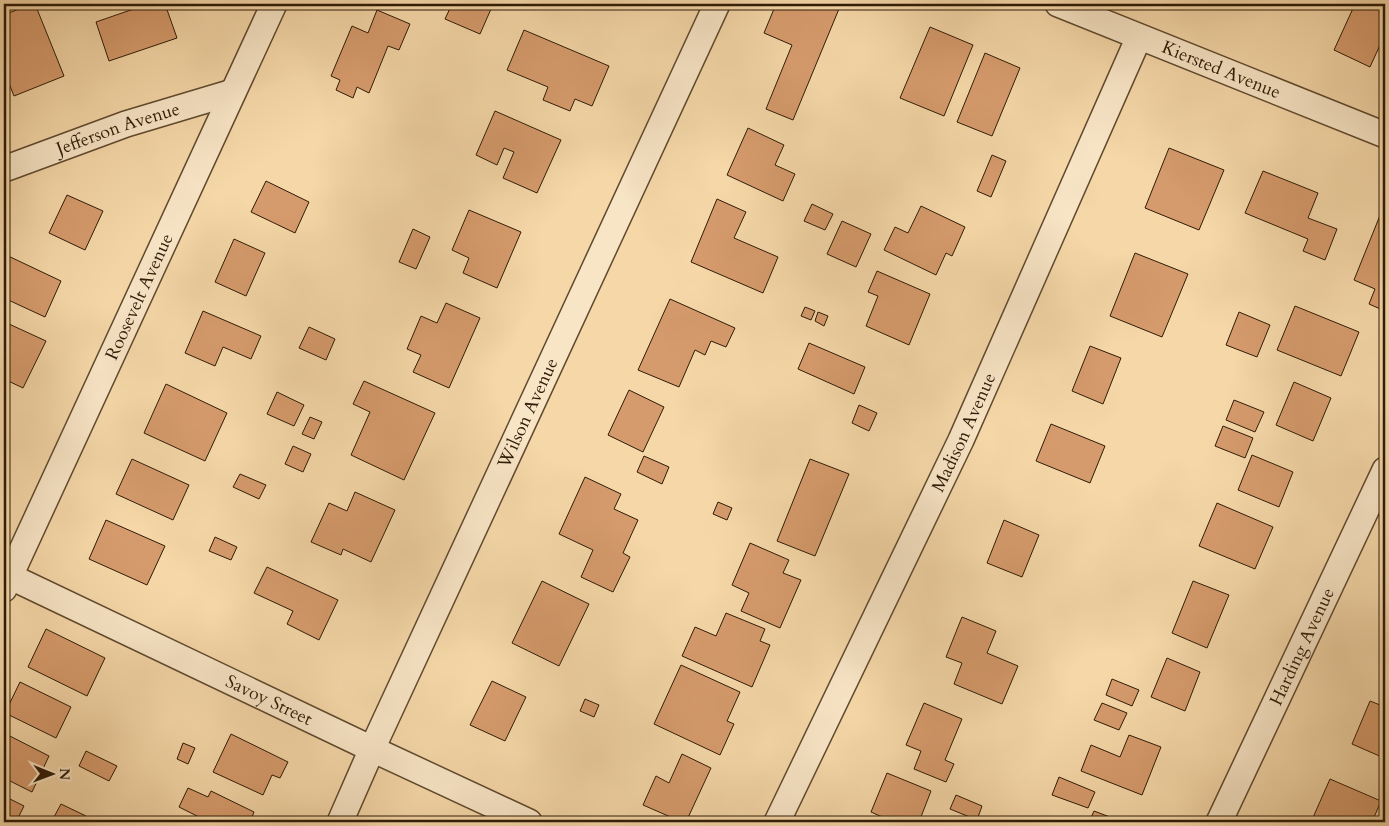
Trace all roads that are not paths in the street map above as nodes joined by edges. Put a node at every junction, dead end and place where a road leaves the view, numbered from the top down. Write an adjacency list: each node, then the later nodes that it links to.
1 (274, 4): 5 (street, Roosevelt Avenue)
2 (717, 4): 10 (street, Wilson Avenue)
3 (1058, 4): 4 (street, Kiersted Avenue)
4 (1139, 37): 6 (street, Kiersted Avenue); 13 (street, Madison Avenue)
5 (233, 92): 7 (street, Jefferson Avenue); 9 (street, Roosevelt Avenue)
6 (1385, 135)
7 (4, 169)
8 (1385, 470): 14 (street, Harding Avenue)
9 (7, 582): 10 (street, Savoy Street)
10 (372, 749): 11 (street, Wilson Avenue); 12 (street, Savoy Street)
11 (340, 822)
12 (529, 822)
13 (777, 822)
14 (1219, 822)

